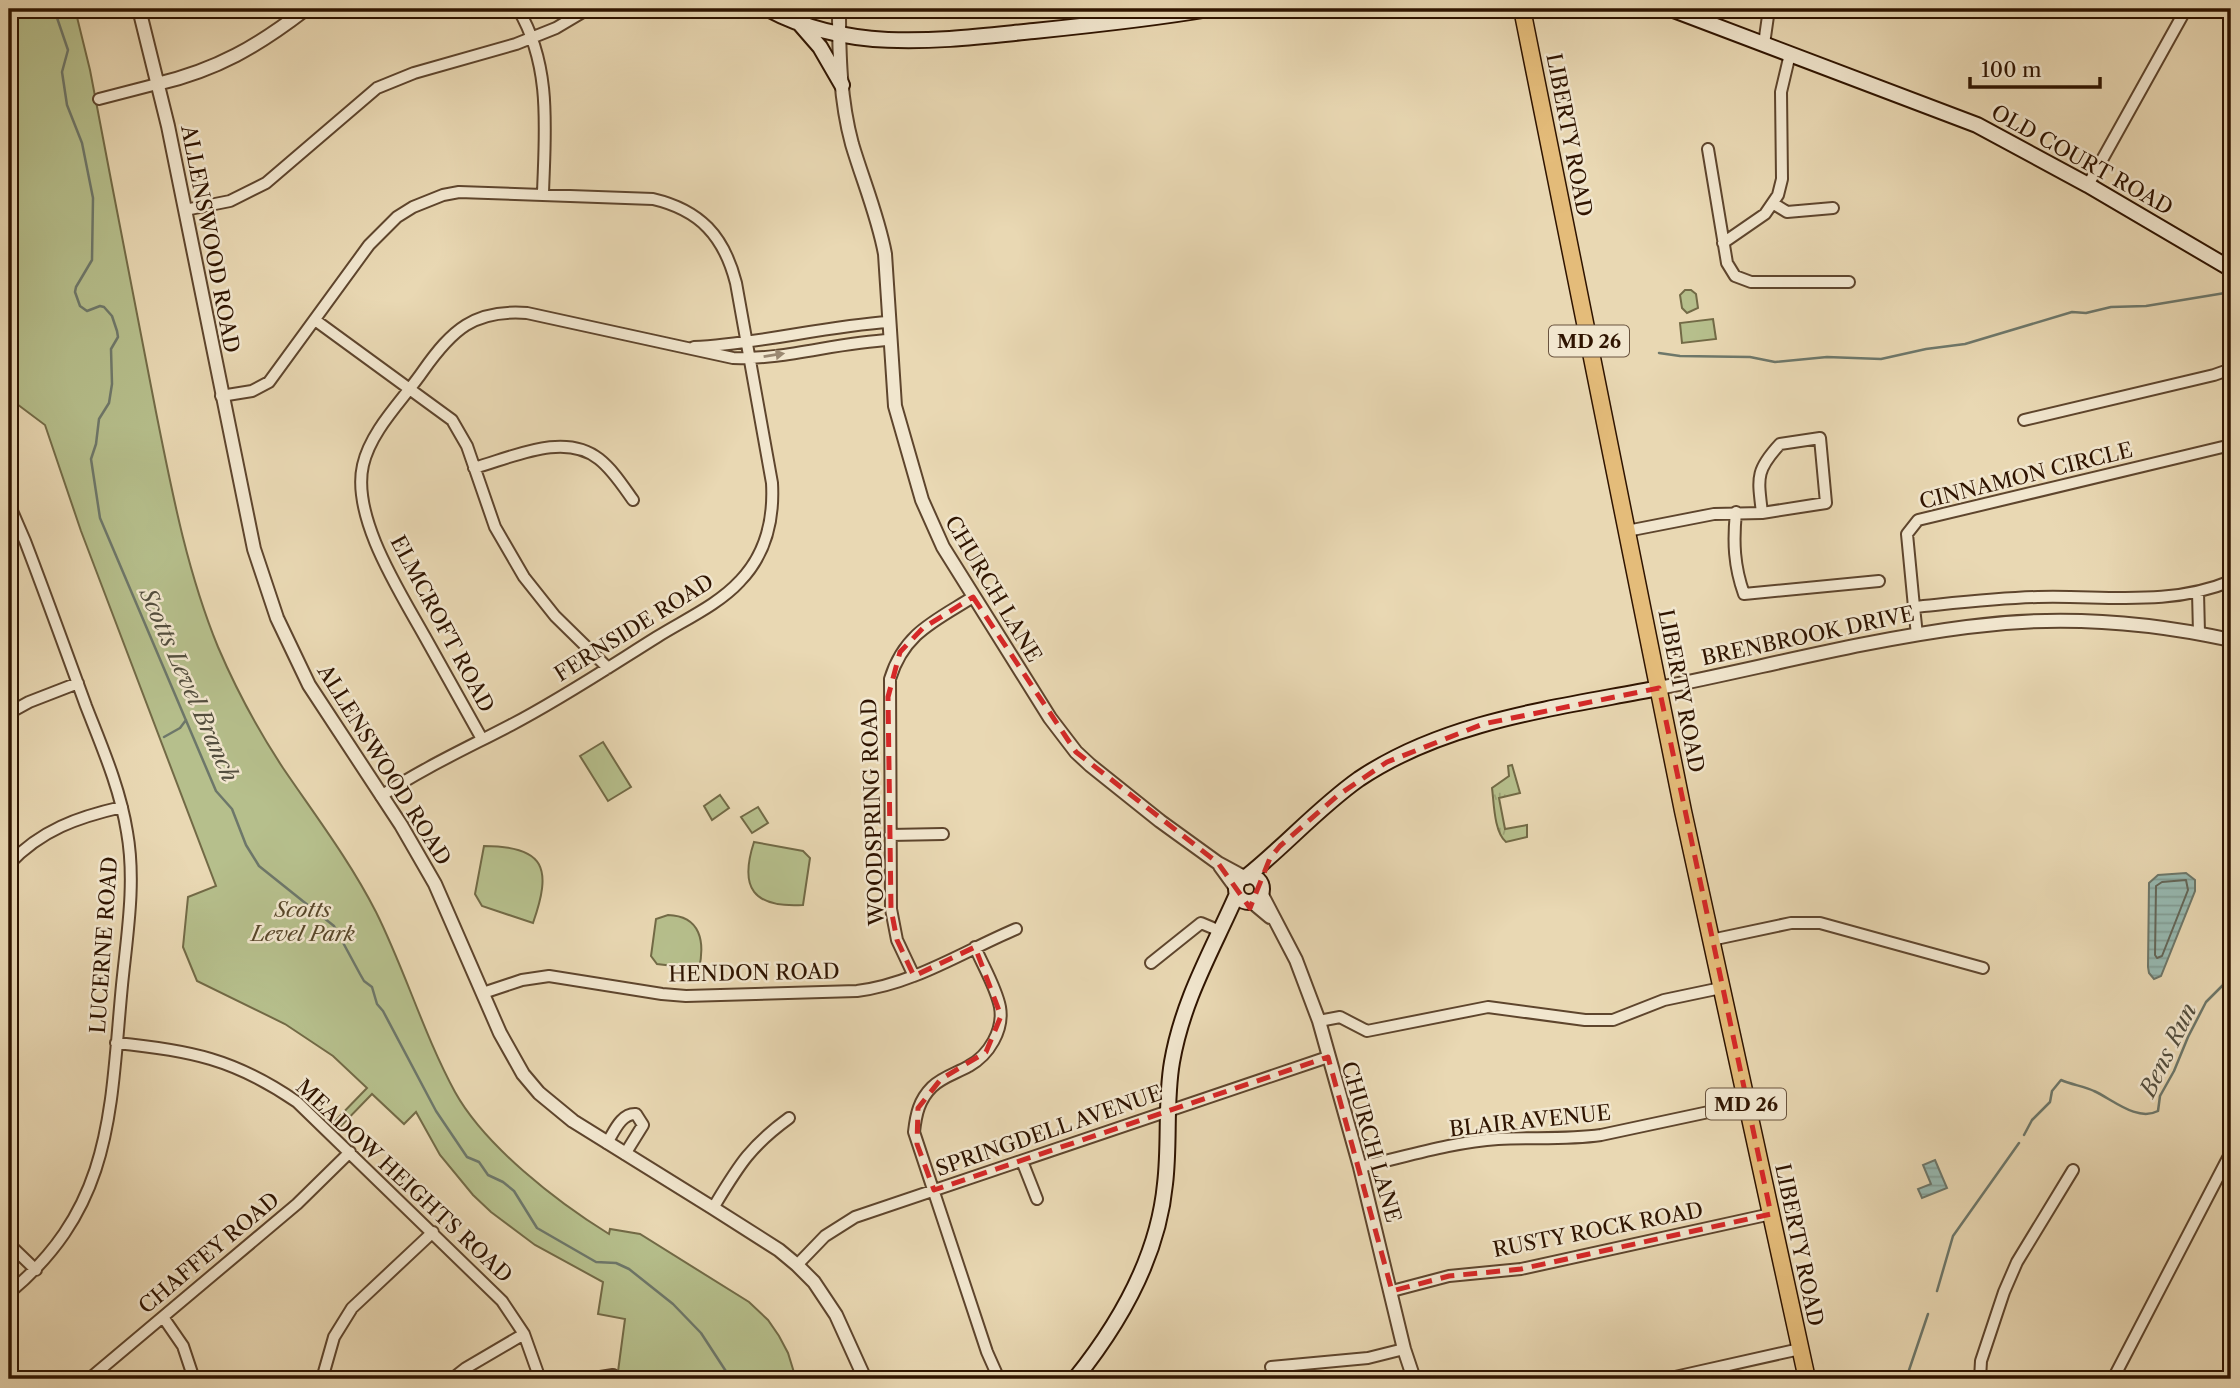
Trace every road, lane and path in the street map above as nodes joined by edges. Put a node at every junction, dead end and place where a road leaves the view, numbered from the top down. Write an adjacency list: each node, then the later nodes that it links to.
1 (139, 9): 17 (street, ALLENSWOOD ROAD)
2 (306, 9): 17 (street)
3 (518, 9): 14 (street)
4 (588, 9): 14 (street)
5 (768, 9): 12 (main road)
6 (839, 9): 13 (street, CHURCH LANE)
7 (1209, 9): 13 (main road)
8 (1522, 9): 45 (main road, LIBERTY ROAD / MD 26)
9 (1769, 9): 15 (street)
10 (2186, 9): 21 (street)
11 (1677, 10): 15 (main road, OLD COURT ROAD)
12 (799, 23): 13 (main road); 18 (main road)
13 (839, 34): 18 (street, CHURCH LANE)
14 (533, 38): 22 (street); 25 (street)
15 (1764, 44): 16 (main road, OLD COURT ROAD)
16 (1790, 54): 21 (main road, OLD COURT ROAD); 23 (street)
17 (157, 84): 19 (street); 25 (street, ALLENSWOOD ROAD)
18 (842, 85): 30 (street, CHURCH LANE)
19 (99, 99)
20 (1708, 149): 26 (street)
21 (2088, 185): 27 (main road, OLD COURT ROAD)
22 (543, 193): 29 (street, FERNSIDE ROAD); 32 (street, FERNSIDE ROAD)
23 (1774, 204): 24 (street); 26 (street)
24 (1833, 208)
25 (186, 210): 37 (street, ALLENSWOOD ROAD)
26 (1723, 243): 28 (street)
27 (2231, 269)
28 (1849, 282)
29 (315, 320): 36 (street); 37 (street, FERNSIDE ROAD)
30 (889, 322): 31 (street, CHURCH LANE); 32 (street, ELMCROFT ROAD)
31 (890, 340): 34 (street, ELMCROFT ROAD, one-way to 31); 49 (street, CHURCH LANE)
32 (746, 341): 33 (street, ELMCROFT ROAD); 34 (street, FERNSIDE ROAD)
33 (682, 347): 34 (street, ELMCROFT ROAD); 36 (street, ELMCROFT ROAD)
34 (750, 359): 54 (street, FERNSIDE ROAD)
35 (2231, 369): 38 (street)
36 (411, 389): 40 (street); 58 (street, ELMCROFT ROAD)
37 (221, 396): 59 (street, ALLENSWOOD ROAD)
38 (2024, 420)
39 (2231, 445): 50 (street, CINNAMON CIRCLE)
40 (474, 468): 41 (street); 54 (street)
41 (633, 500)
42 (9, 504): 55 (street, LUCERNE ROAD)
43 (1737, 512): 44 (street); 45 (street); 47 (street)
44 (1762, 513): 44 (street)
45 (1627, 531): 56 (main road, LIBERTY ROAD / MD 26)
46 (2231, 581): 48 (street)
47 (1879, 582)
48 (2198, 592): 50 (street); 51 (street)
49 (973, 597): 62 (street, WOODSPRING ROAD); 64 (street, CHURCH LANE)
50 (1914, 607): 52 (street, CINNAMON CIRCLE)
51 (2199, 633): 52 (street, BRENBROOK DRIVE); 53 (street, BRENBROOK DRIVE)
52 (1917, 635): 56 (street, BRENBROOK DRIVE)
53 (2231, 640)
54 (608, 668): 58 (street, FERNSIDE ROAD)
55 (78, 683): 57 (street); 60 (street, LUCERNE ROAD)
56 (1659, 688): 64 (main road, BRENBROOK DRIVE); 67 (main road, LIBERTY ROAD / MD 26)
57 (9, 713)
58 (482, 739): 59 (street, FERNSIDE ROAD)
59 (381, 796): 73 (street, ALLENSWOOD ROAD)
60 (122, 807): 63 (street); 75 (street, LUCERNE ROAD)
61 (943, 834): 62 (street)
62 (890, 835): 71 (street, WOODSPRING ROAD)
63 (9, 864)
64 (1248, 889): 65 (main road, BRENBROOK DRIVE); 74 (street, CHURCH LANE)
65 (1222, 927): 69 (street); 78 (main road, BRENBROOK DRIVE)
66 (1016, 929): 68 (street, HENDON ROAD)
67 (1711, 940): 70 (street); 72 (main road, LIBERTY ROAD / MD 26)
68 (975, 947): 71 (street, HENDON ROAD); 87 (street)
69 (1151, 963)
70 (1983, 968)
71 (914, 976): 73 (street, HENDON ROAD)
72 (1721, 988): 74 (street); 77 (main road, LIBERTY ROAD / MD 26)
73 (483, 993): 80 (street, ALLENSWOOD ROAD)
74 (1319, 1021): 76 (street, CHURCH LANE)
75 (116, 1043): 81 (street, MEADOW HEIGHTS ROAD); 94 (street, LUCERNE ROAD)
76 (1328, 1057): 78 (street, SPRINGDELL AVENUE); 85 (street, CHURCH LANE)
77 (1746, 1104): 85 (street, BLAIR AVENUE); 90 (main road, LIBERTY ROAD / MD 26)
78 (1168, 1111): 84 (street, SPRINGDELL AVENUE); 111 (main road, BRENBROOK DRIVE)
79 (789, 1118): 89 (street)
80 (607, 1143): 82 (street, ALLENSWOOD ROAD); 82 (street)
81 (350, 1153): 91 (street, MEADOW HEIGHTS ROAD); 97 (street, CHAFFEY ROAD)
82 (625, 1154): 89 (street, ALLENSWOOD ROAD)
83 (2230, 1154): 116 (street)
84 (1021, 1161): 87 (street, SPRINGDELL AVENUE); 88 (street)
85 (1360, 1167): 95 (street, CHURCH LANE)
86 (2073, 1170): 115 (street)
87 (934, 1190): 93 (street, SPRINGDELL AVENUE); 110 (street)
88 (1037, 1199)
89 (713, 1208): 93 (street, ALLENSWOOD ROAD)
90 (1771, 1214): 95 (street, RUSTY ROCK ROAD); 100 (main road, LIBERTY ROAD / MD 26)
91 (433, 1232): 98 (street, MEADOW HEIGHTS ROAD); 105 (street)
92 (9, 1244): 94 (street)
93 (797, 1265): 109 (street, ALLENSWOOD ROAD)
94 (36, 1270): 96 (street, LUCERNE ROAD)
95 (1392, 1291): 99 (street, CHURCH LANE)
96 (9, 1293)
97 (163, 1317): 103 (street, CHAFFEY ROAD); 104 (street)
98 (524, 1334): 106 (street); 107 (street, MEADOW HEIGHTS ROAD)
99 (1404, 1349): 101 (street); 112 (street, CHURCH LANE)
100 (1800, 1349): 113 (street); 114 (main road, LIBERTY ROAD / MD 26)
101 (1271, 1367)
102 (613, 1374): 108 (street)
103 (89, 1379)
104 (194, 1379)
105 (323, 1379)
106 (452, 1379)
107 (540, 1379)
108 (586, 1379)
109 (865, 1379)
110 (999, 1379)
111 (1075, 1379)
112 (1414, 1379)
113 (1666, 1379)
114 (1807, 1379)
115 (1980, 1379)
116 (2113, 1379)

